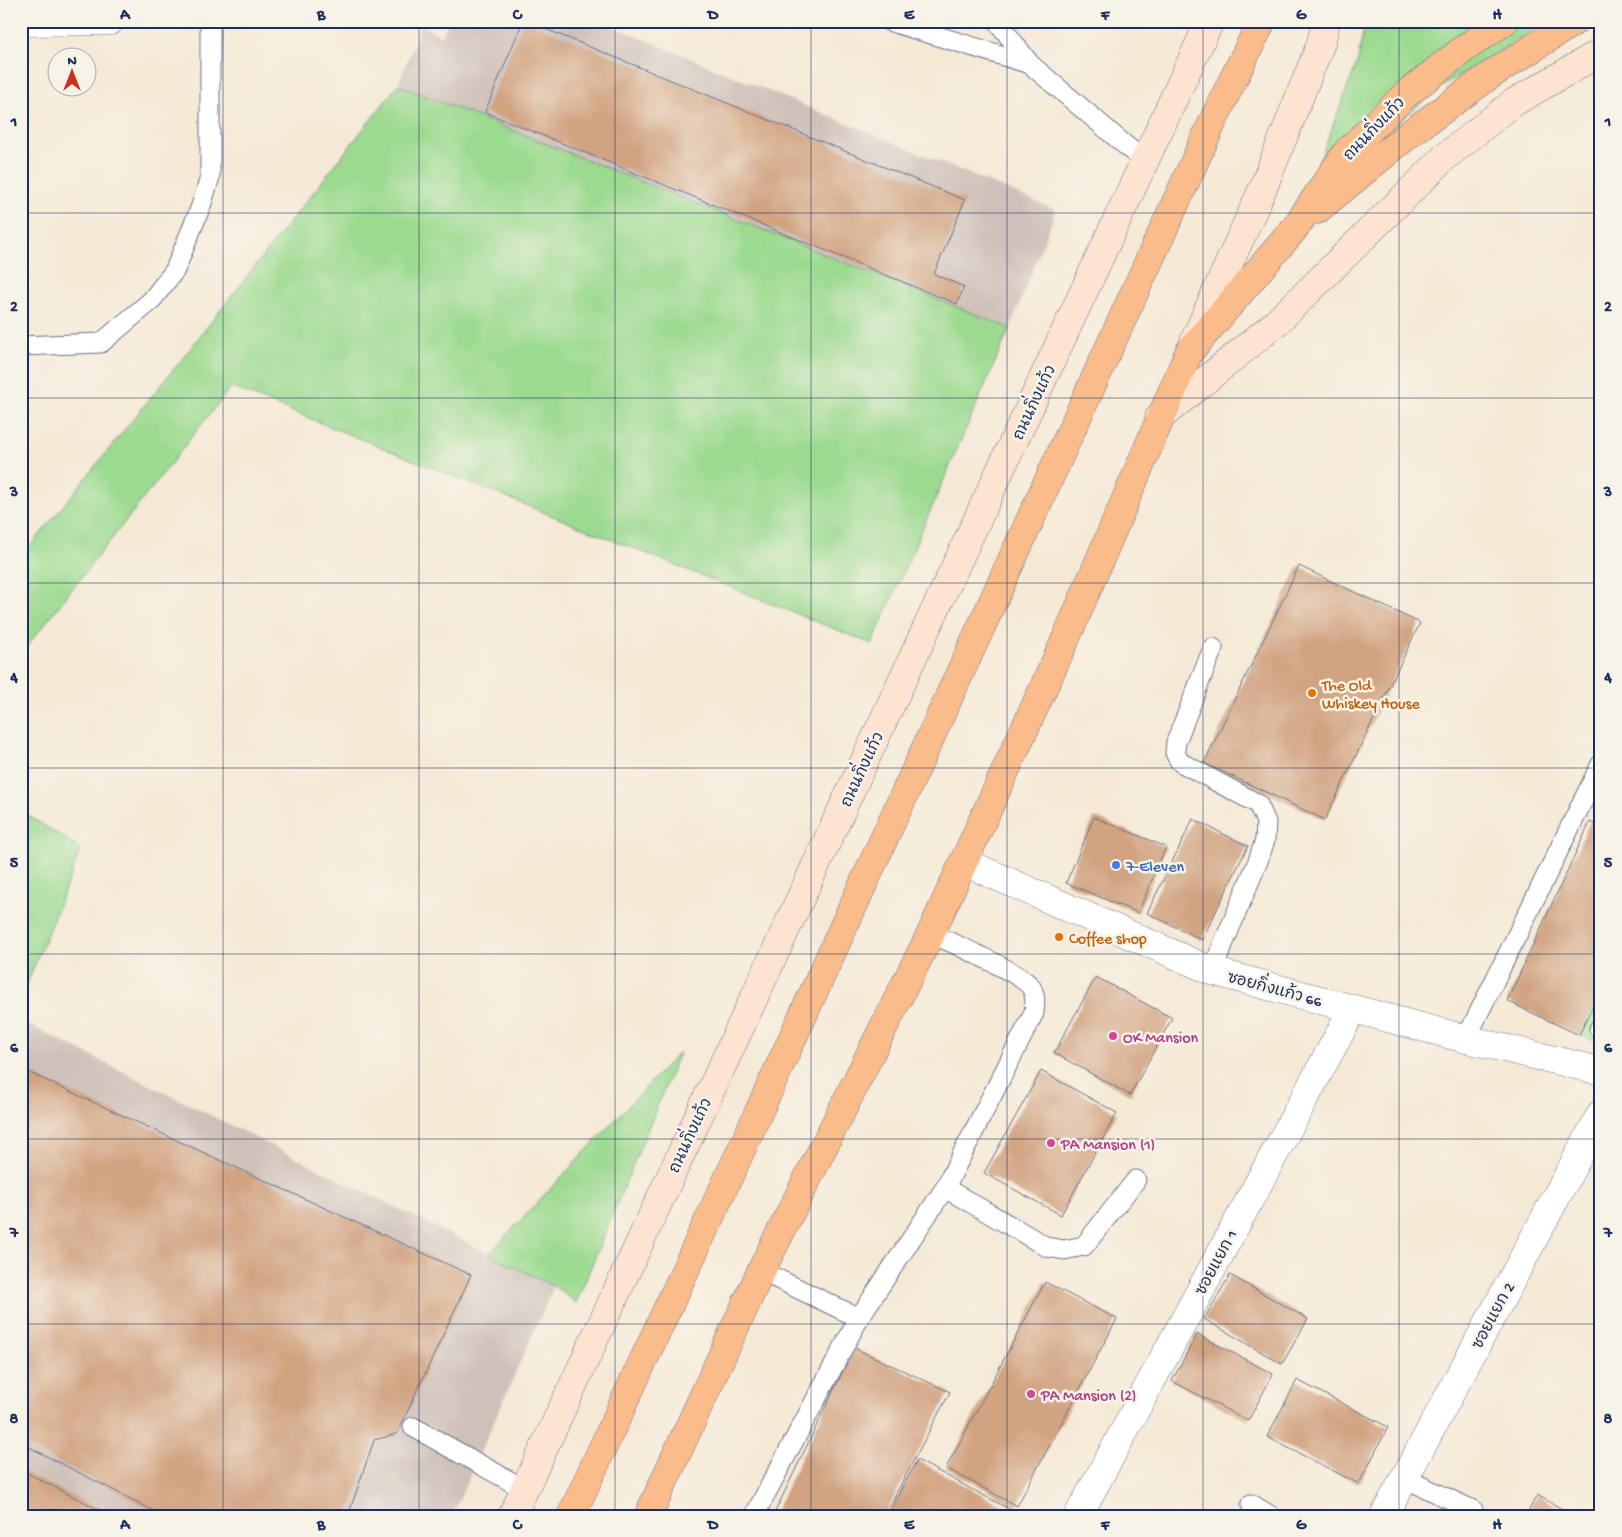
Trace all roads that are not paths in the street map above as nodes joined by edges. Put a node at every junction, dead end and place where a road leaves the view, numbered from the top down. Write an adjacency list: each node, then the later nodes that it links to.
1 (110, 21): 11 (street)
2 (210, 21): 17 (lane)
3 (888, 21): 13 (lane)
4 (997, 21): 13 (lane)
5 (1210, 21): 15 (main road, ถนนกิ่งแก้ว)
6 (1262, 21): 14 (main road)
7 (1282, 21): 14 (main road)
8 (1326, 21): 18 (main road, ถนนกิ่งแก้ว)
9 (1505, 21): 16 (main road, ถนนกิ่งแก้ว)
10 (1575, 21): 16 (main road)
11 (21, 22)
12 (1601, 52): 19 (main road)
13 (1030, 64): 15 (lane)
14 (1220, 106): 39 (main road)
15 (1145, 162): 35 (main road, ถนนกิ่งแก้ว)
16 (1295, 228): 18 (main road, ถนนกิ่งแก้ว)
17 (21, 346)
18 (1189, 352): 19 (main road, ถนนกิ่งแก้ว)
19 (1159, 418): 22 (main road, ถนนกิ่งแก้ว)
20 (1213, 648): 24 (lane)
21 (1601, 764): 26 (lane)
22 (964, 862): 23 (main road, ถนนกิ่งแก้ว); 24 (street, ซอยกิ่งแก้ว 66)
23 (931, 933): 30 (lane); 31 (main road, ถนนกิ่งแก้ว)
24 (1212, 971): 25 (street, ซอยกิ่งแก้ว 66)
25 (1353, 1008): 26 (street, ซอยกิ่งแก้ว 66); 42 (street, ซอยแยก 1)
26 (1466, 1038): 27 (street, ซอยกิ่งแก้ว 66)
27 (1601, 1071)
28 (1601, 1114): 34 (street, ซอยแยก 2)
29 (1136, 1180): 30 (lane)
30 (945, 1188): 32 (lane)
31 (761, 1271): 32 (lane); 40 (main road, ถนนกิ่งแก้ว)
32 (858, 1318): 41 (lane)
33 (414, 1427): 35 (lane)
34 (1404, 1478): 37 (lane); 44 (street, ซอยแยก 2)
35 (524, 1489): 38 (main road, ถนนกิ่งแก้ว)
36 (1251, 1504): 43 (lane)
37 (1473, 1510)
38 (512, 1516)
39 (571, 1516)
40 (648, 1516)
41 (754, 1516)
42 (1078, 1516)
43 (1271, 1516)
44 (1384, 1516)

